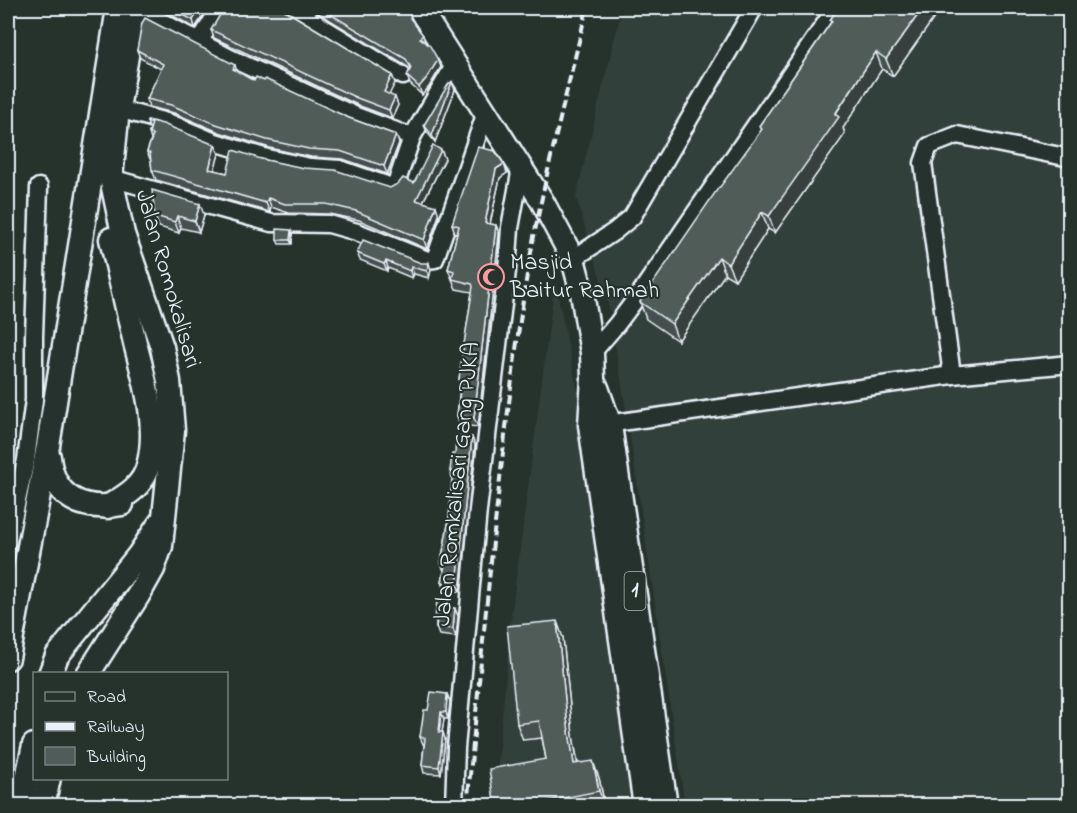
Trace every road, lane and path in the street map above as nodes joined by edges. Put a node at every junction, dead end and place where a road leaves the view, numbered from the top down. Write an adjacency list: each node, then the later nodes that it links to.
1 (118, 8): 23 (highway)
2 (136, 8): 8 (street); 11 (highway, Jalan Romokalisari)
3 (220, 8): 8 (street)
4 (419, 8): 9 (highway, 1)
5 (754, 8): 18 (street)
6 (836, 8): 19 (street)
7 (299, 10): 10 (street)
8 (199, 42): 13 (street)
9 (455, 64): 12 (highway, 1); 13 (street)
10 (403, 76)
11 (118, 109): 13 (street); 16 (highway, Jalan Romokalisari)
12 (486, 112): 15 (highway, 1); 16 (street)
13 (412, 137)
14 (1070, 158): 21 (street)
15 (521, 168): 18 (highway, 1); 35 (street, Jalan Romkalisari Gang PJKA)
16 (111, 178): 24 (highway, Jalan Romokalisari); 25 (highway)
17 (39, 187): 27 (street)
18 (573, 259): 19 (highway, 1)
19 (592, 353): 22 (highway, 1)
20 (1070, 364): 21 (street)
21 (952, 375): 22 (street)
22 (600, 425): 36 (highway, 1); 37 (highway, 1)
23 (48, 446): 25 (highway); 28 (highway)
24 (171, 458): 25 (highway); 26 (highway, Jalan Romokalisari)
25 (107, 507)
26 (163, 517): 29 (highway); 30 (highway, Jalan Romokalisari)
27 (8, 541)
28 (8, 658)
29 (51, 672)
30 (89, 672)
31 (33, 750): 33 (highway)
32 (49, 780): 34 (highway)
33 (21, 806)
34 (43, 806)
35 (454, 806)
36 (645, 806)
37 (666, 806)

